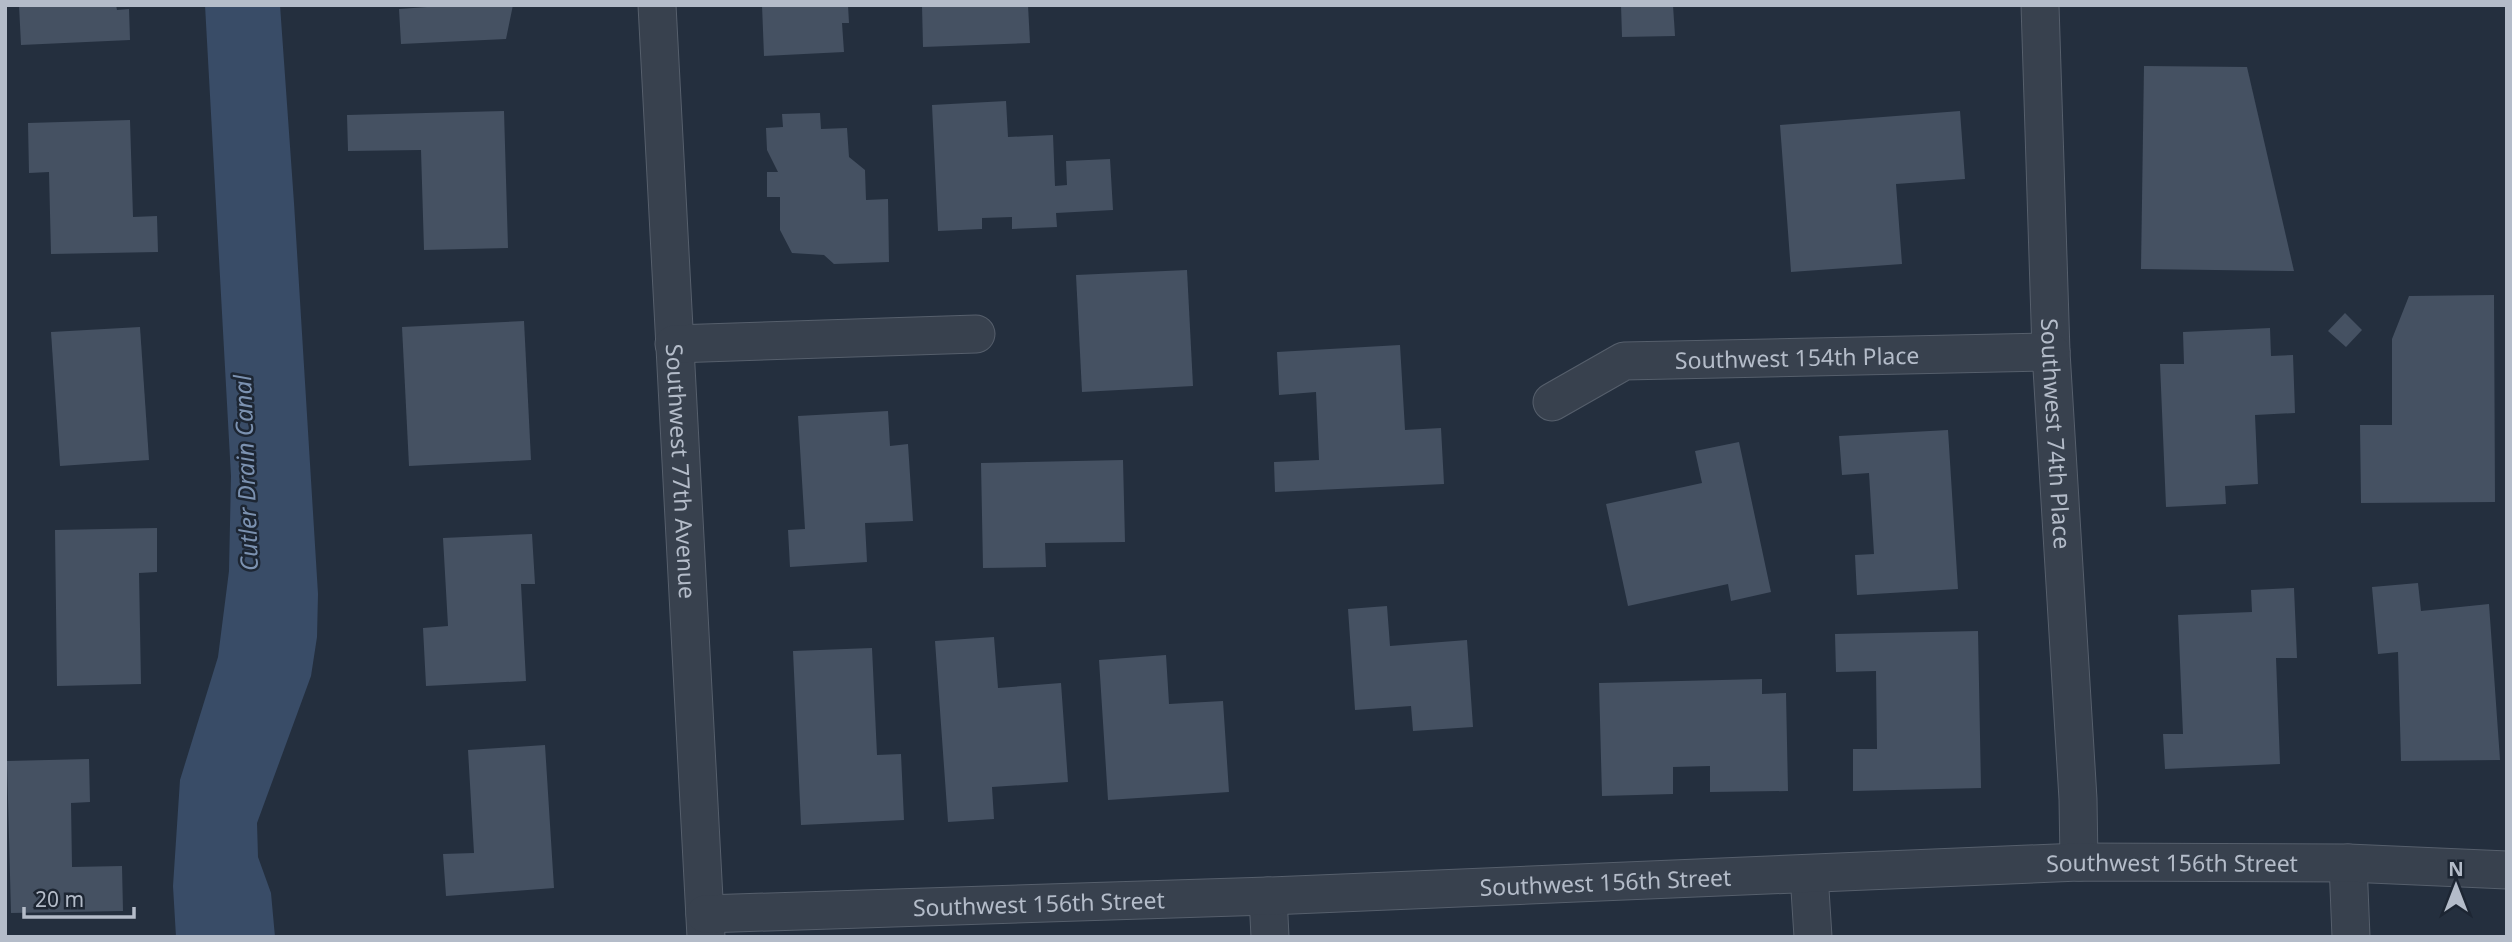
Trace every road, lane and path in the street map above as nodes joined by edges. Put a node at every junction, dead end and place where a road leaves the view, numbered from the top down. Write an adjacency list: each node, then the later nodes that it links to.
1 (657, 5): 4 (street, Southwest 77th Avenue)
2 (2040, 5): 5 (street, Southwest 74th Place)
3 (976, 334): 4 (street)
4 (674, 344): 12 (street, Southwest 77th Avenue)
5 (2051, 352): 6 (street, Southwest 154th Place); 7 (street, Southwest 74th Place)
6 (1552, 402)
7 (2079, 862): 8 (street, Southwest 156th Street); 10 (street, Southwest 156th Street)
8 (2348, 863): 9 (street, Southwest 156th Street); 15 (street)
9 (2507, 870)
10 (1809, 874): 11 (street, Southwest 156th Street); 14 (street)
11 (1268, 896): 12 (street, Southwest 156th Street); 13 (street)
12 (705, 926)
13 (1270, 937)
14 (1813, 937)
15 (2351, 937)

